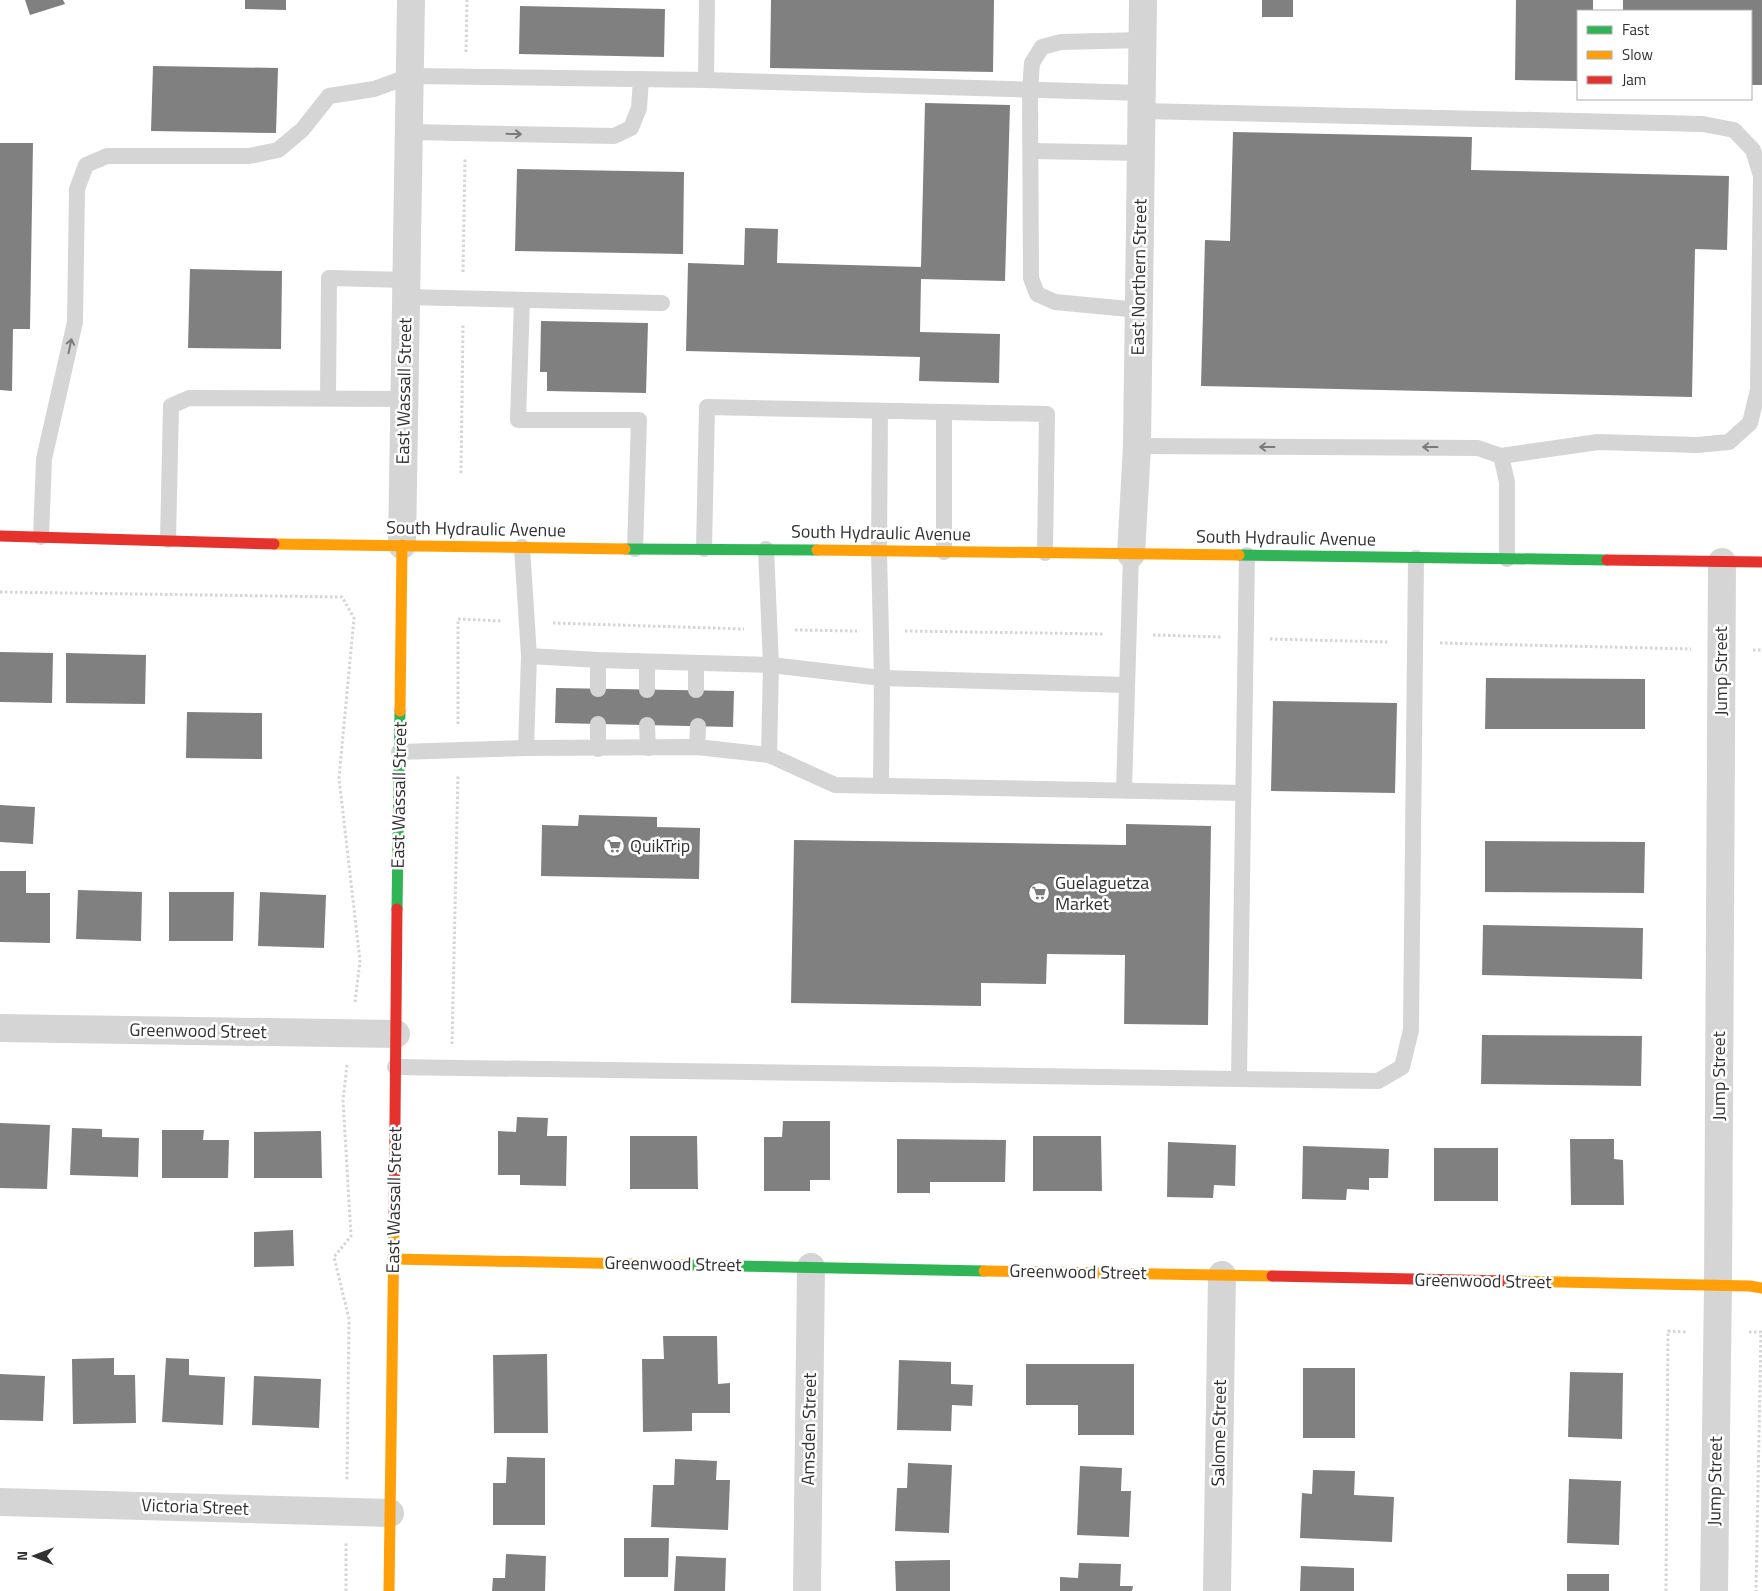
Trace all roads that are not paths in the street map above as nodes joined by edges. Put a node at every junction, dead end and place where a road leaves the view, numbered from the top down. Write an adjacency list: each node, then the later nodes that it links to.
1 (411, 0): 5 (street, East Wassall Street)
2 (707, 0): 7 (lane)
3 (1143, 0): 4 (street, East Northern Street)
4 (1143, 40): 8 (lane); 9 (street, East Northern Street)
5 (410, 76): 6 (lane); 10 (street, East Wassall Street); 24 (lane, one-way to 5)
6 (641, 79): 7 (lane); 10 (lane, one-way to 6)
7 (706, 80): 8 (lane)
8 (1030, 90): 9 (lane); 11 (lane)
9 (1142, 102): 12 (street, East Northern Street); 22 (lane)
10 (409, 132): 13 (street, East Wassall Street)
11 (1031, 151): 12 (lane); 16 (lane)
12 (1141, 153): 16 (street, East Northern Street)
13 (406, 288): 14 (lane); 17 (lane); 18 (street, East Wassall Street)
14 (522, 300): 15 (lane); 28 (lane)
15 (662, 303)
16 (1139, 310): 21 (street, East Northern Street)
17 (328, 398): 18 (lane); 25 (lane)
18 (404, 399): 26 (street, East Wassall Street)
19 (880, 411): 20 (lane); 29 (lane); 31 (lane)
20 (944, 412): 32 (lane); 33 (lane)
21 (1137, 446): 22 (lane, one-way to 21); 34 (street, East Northern Street)
22 (1501, 456): 37 (lane)
23 (0, 536): 24 (street, South Hydraulic Avenue)
24 (41, 537): 25 (street, South Hydraulic Avenue)
25 (168, 540): 26 (street, South Hydraulic Avenue)
26 (402, 545): 27 (street, South Hydraulic Avenue); 57 (street, East Wassall Street)
27 (522, 546): 28 (street, South Hydraulic Avenue); 40 (lane)
28 (635, 549): 29 (street, South Hydraulic Avenue)
29 (704, 549): 30 (street, South Hydraulic Avenue)
30 (766, 550): 31 (street, South Hydraulic Avenue); 44 (lane)
31 (879, 550): 32 (street, South Hydraulic Avenue); 45 (lane)
32 (944, 552): 33 (street, South Hydraulic Avenue)
33 (1045, 553): 34 (street, South Hydraulic Avenue)
34 (1131, 554): 35 (street, South Hydraulic Avenue); 46 (lane)
35 (1247, 555): 36 (street, South Hydraulic Avenue); 61 (lane)
36 (1416, 558): 37 (street, South Hydraulic Avenue); 65 (lane)
37 (1507, 559): 38 (street, South Hydraulic Avenue)
38 (1722, 562): 39 (street, South Hydraulic Avenue); 69 (street, Jump Street)
39 (1762, 562)
40 (529, 656): 41 (lane); 54 (lane)
41 (598, 660): 42 (lane); 47 (lane)
42 (647, 662): 43 (lane); 48 (lane)
43 (696, 663): 44 (lane); 49 (lane)
44 (771, 665): 45 (lane); 58 (lane)
45 (882, 678): 46 (lane); 59 (lane)
46 (1127, 685): 60 (lane)
47 (598, 689)
48 (648, 690)
49 (696, 690)
50 (598, 724): 56 (lane)
51 (647, 725): 55 (lane)
52 (698, 726): 53 (lane)
53 (697, 747): 55 (lane); 58 (lane)
54 (526, 748): 56 (lane); 57 (lane)
55 (648, 748): 56 (lane)
56 (598, 749)
57 (399, 752): 63 (street, East Wassall Street)
58 (769, 755): 59 (lane)
59 (881, 785): 60 (lane)
60 (1124, 790): 61 (lane)
61 (1243, 793): 65 (lane)
62 (0, 1028): 63 (street, Greenwood Street)
63 (396, 1034): 64 (street, East Wassall Street)
64 (395, 1067): 65 (lane); 66 (street, East Wassall Street)
65 (1239, 1079)
66 (393, 1259): 67 (street, Greenwood Street); 72 (street, East Wassall Street)
67 (810, 1267): 68 (street, Greenwood Street); 74 (street, Amsden Street)
68 (1222, 1276): 69 (street, Greenwood Street); 75 (street, Salome Street)
69 (1718, 1286): 70 (street, Greenwood Street); 76 (street, Jump Street)
70 (1762, 1288)
71 (0, 1502): 72 (street, Victoria Street)
72 (390, 1513): 73 (street, East Wassall Street)
73 (389, 1591)
74 (807, 1591)
75 (1217, 1591)
76 (1714, 1591)

